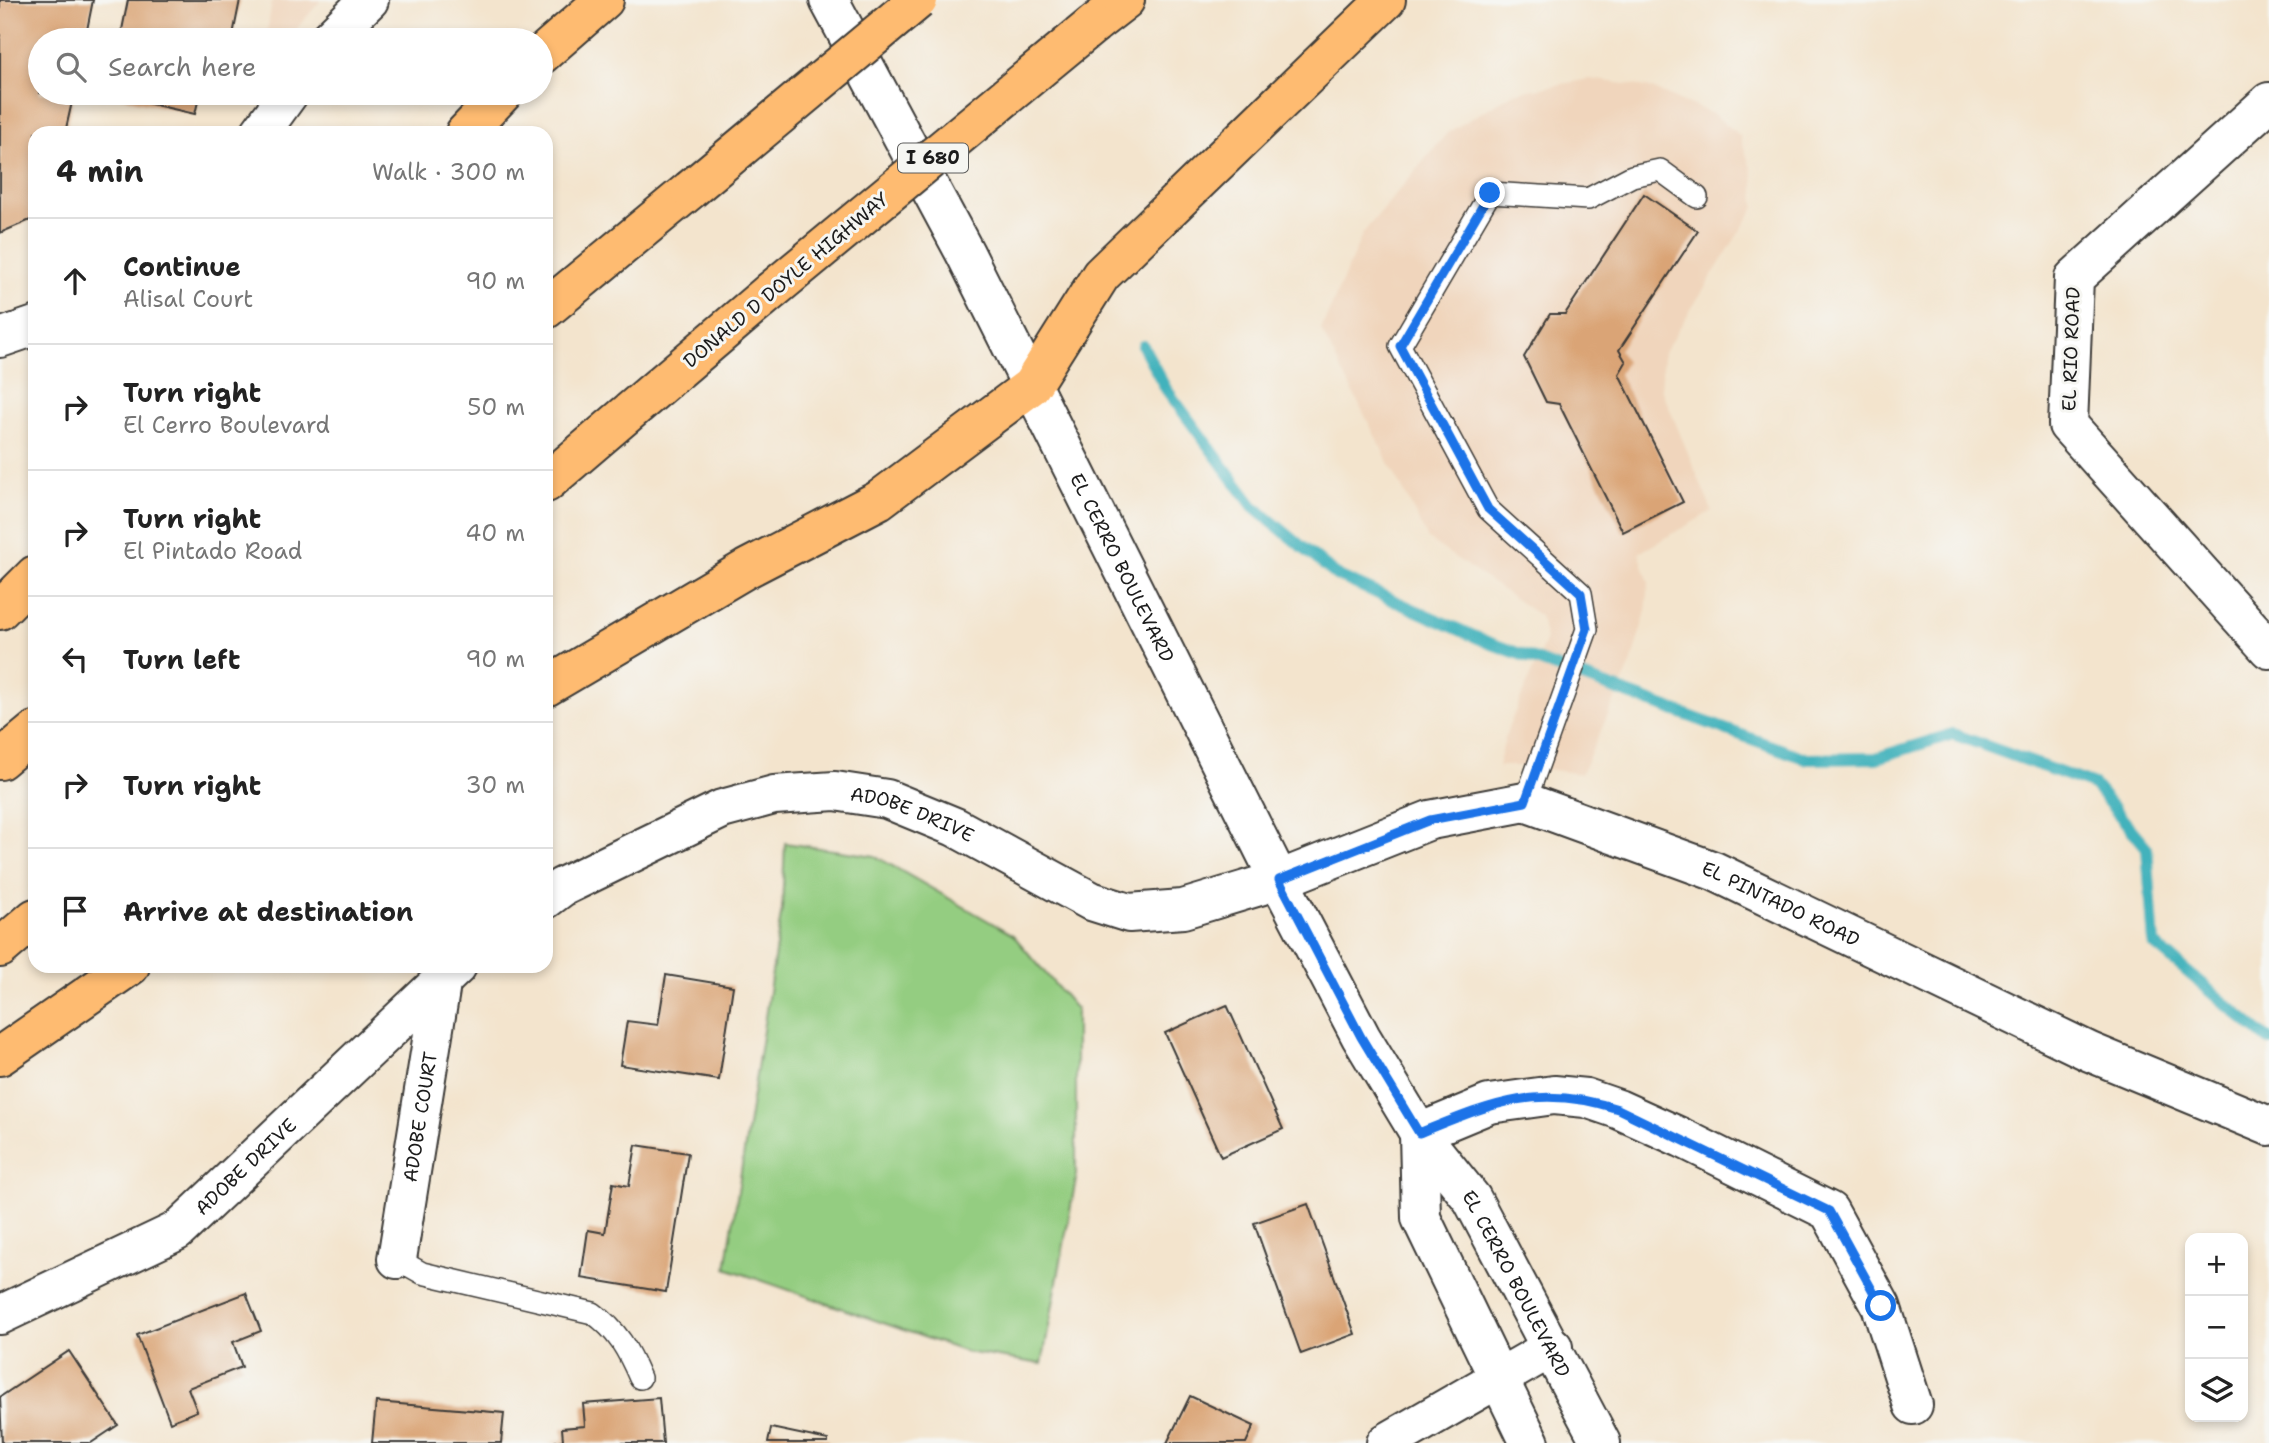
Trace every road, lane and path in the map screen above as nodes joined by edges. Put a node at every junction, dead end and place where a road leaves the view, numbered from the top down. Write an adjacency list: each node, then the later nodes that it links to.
1 (369, 0): 7 (street)
2 (604, 0): 8 (highway)
3 (829, 0): 18 (street, EL CERRO BOULEVARD)
4 (918, 0): 15 (highway, bridge)
5 (1125, 0): 19 (highway, DONALD D DOYLE HIGHWAY / I 680, bridge)
6 (1386, 0): 18 (highway)
7 (340, 28)
8 (553, 45)
9 (2269, 102): 22 (street, EL RIO ROAD)
10 (280, 105): 12 (street)
11 (492, 105): 13 (highway)
12 (265, 126)
13 (472, 126)
14 (1697, 197): 26 (lane)
15 (553, 303)
16 (28, 328): 17 (street)
17 (0, 338)
18 (1031, 386): 23 (highway); 27 (street, EL CERRO BOULEVARD)
19 (553, 477)
20 (28, 582): 21 (highway)
21 (0, 610)
22 (2269, 649)
23 (553, 683)
24 (28, 738): 25 (highway)
25 (0, 760)
26 (1525, 802): 27 (street); 35 (street, EL PINTADO ROAD)
27 (1279, 880): 28 (street, ADOBE DRIVE); 36 (street, EL CERRO BOULEVARD)
28 (553, 894)
29 (28, 924): 30 (highway)
30 (0, 948)
31 (120, 973): 34 (highway)
32 (449, 973): 38 (street, ADOBE DRIVE)
33 (450, 973): 37 (street, ADOBE COURT)
34 (0, 1056)
35 (2269, 1126)
36 (1419, 1133): 39 (street, EL CERRO BOULEVARD); 41 (street, EL CERRO BOULEVARD); 42 (street)
37 (397, 1259): 40 (lane)
38 (0, 1315)
39 (1553, 1347): 41 (street); 45 (street, EL CERRO BOULEVARD)
40 (640, 1378)
41 (1497, 1379): 43 (street); 44 (street, EL CERRO BOULEVARD)
42 (1913, 1405)
43 (1385, 1443)
44 (1530, 1443)
45 (1601, 1443)

